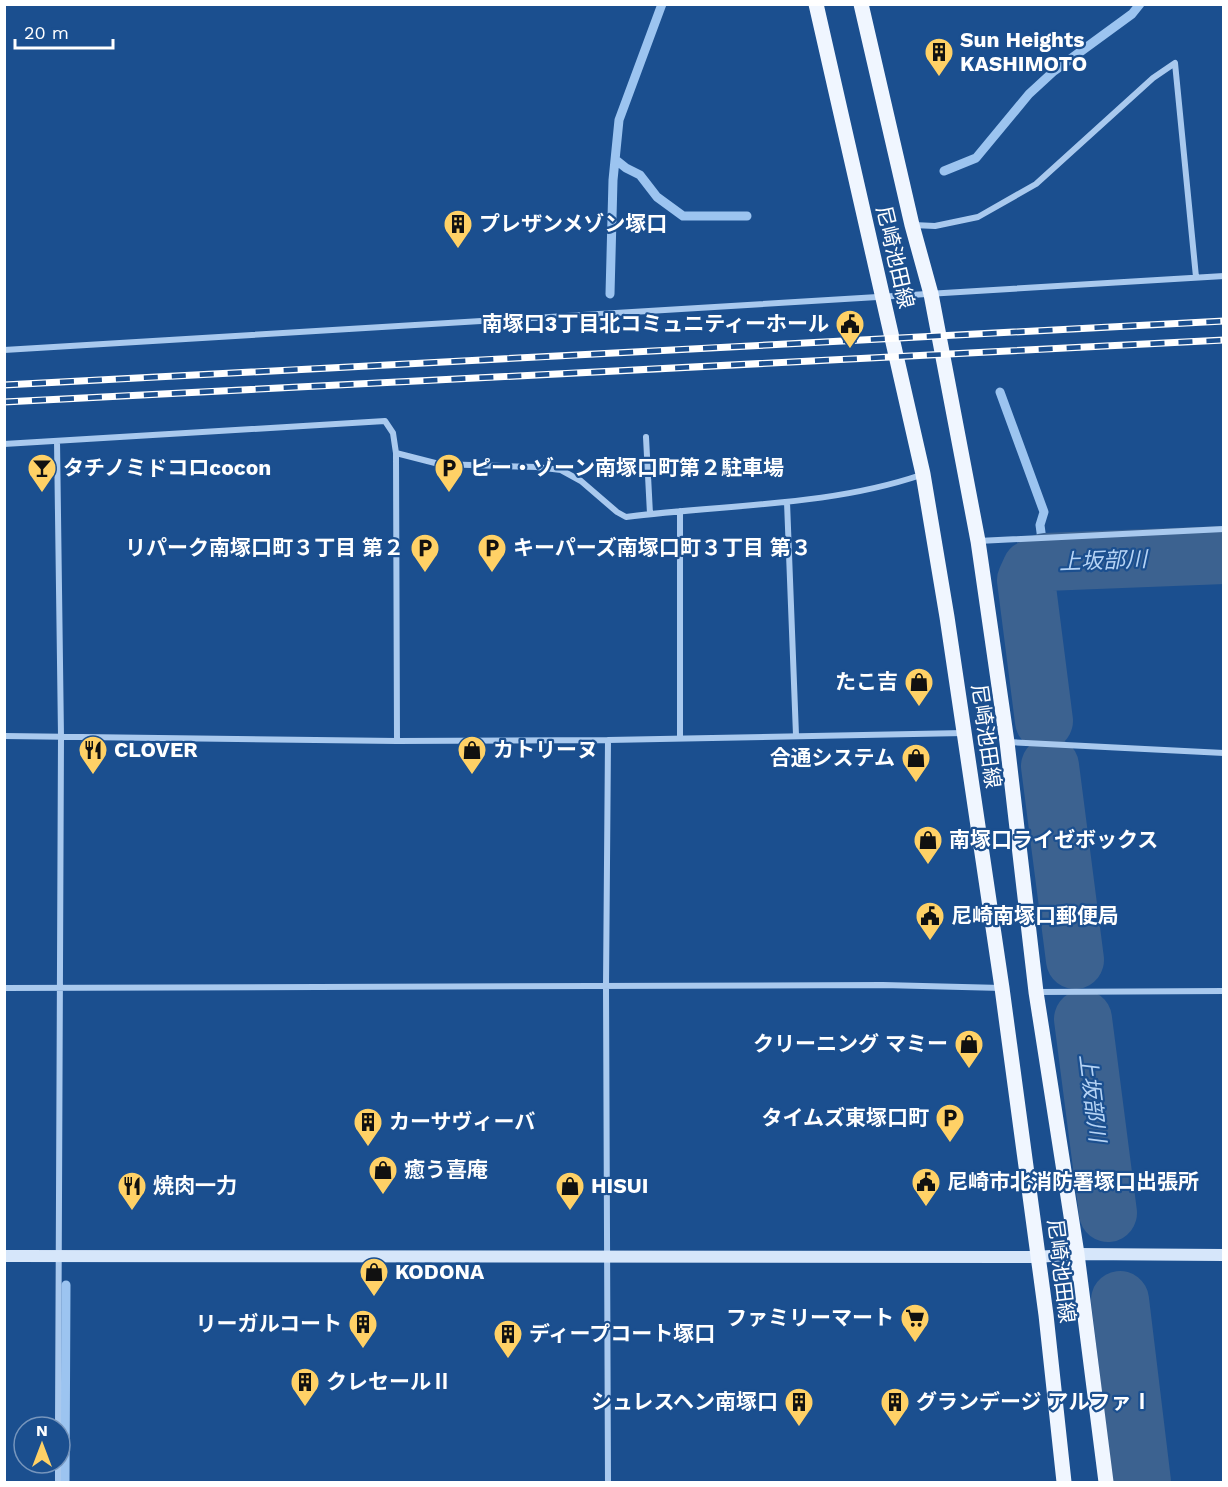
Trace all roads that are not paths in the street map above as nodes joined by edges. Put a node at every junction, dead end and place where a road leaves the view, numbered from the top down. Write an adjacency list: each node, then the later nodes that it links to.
1 (816, 4): 7 (main road, 尼崎池田線)
2 (861, 4): 3 (main road, 尼崎池田線)
3 (912, 225): 5 (street); 6 (main road, 尼崎池田線)
4 (1224, 276): 5 (street)
5 (1196, 277): 6 (street)
6 (931, 294): 7 (street); 18 (main road, 尼崎池田線)
7 (883, 297): 8 (street); 13 (main road, 尼崎池田線)
8 (4, 350)
9 (646, 437): 16 (street)
10 (57, 441): 11 (street); 12 (street); 22 (street)
11 (4, 444)
12 (396, 453): 16 (street); 25 (street)
13 (923, 474): 14 (street); 19 (main road, 尼崎池田線)
14 (787, 502): 15 (street); 20 (street)
15 (680, 511): 16 (street); 23 (street)
16 (650, 513)
17 (1224, 529): 18 (street)
18 (978, 541): 26 (main road, 尼崎池田線)
19 (965, 733): 20 (street); 31 (main road, 尼崎池田線)
20 (795, 735): 23 (street)
21 (4, 736): 22 (street)
22 (61, 736): 25 (street); 30 (street)
23 (680, 738): 24 (street)
24 (608, 740): 25 (street); 28 (street)
25 (397, 741)
26 (1007, 742): 27 (street); 33 (main road, 尼崎池田線)
27 (1224, 753)
28 (606, 986): 30 (street); 31 (street); 35 (street)
29 (4, 988): 30 (street)
30 (59, 988): 38 (street)
31 (1002, 988): 39 (main road, 尼崎池田線)
32 (1224, 991): 33 (street)
33 (1036, 992): 34 (main road, 尼崎池田線)
34 (1077, 1254): 36 (street); 39 (street); 43 (main road, 尼崎池田線)
35 (607, 1255): 38 (street); 39 (street); 41 (street)
36 (1224, 1255)
37 (4, 1256): 38 (street)
38 (60, 1256): 40 (street)
39 (1037, 1257): 42 (main road, 尼崎池田線)
40 (58, 1415)
41 (609, 1482)
42 (1064, 1482)
43 (1106, 1482)

